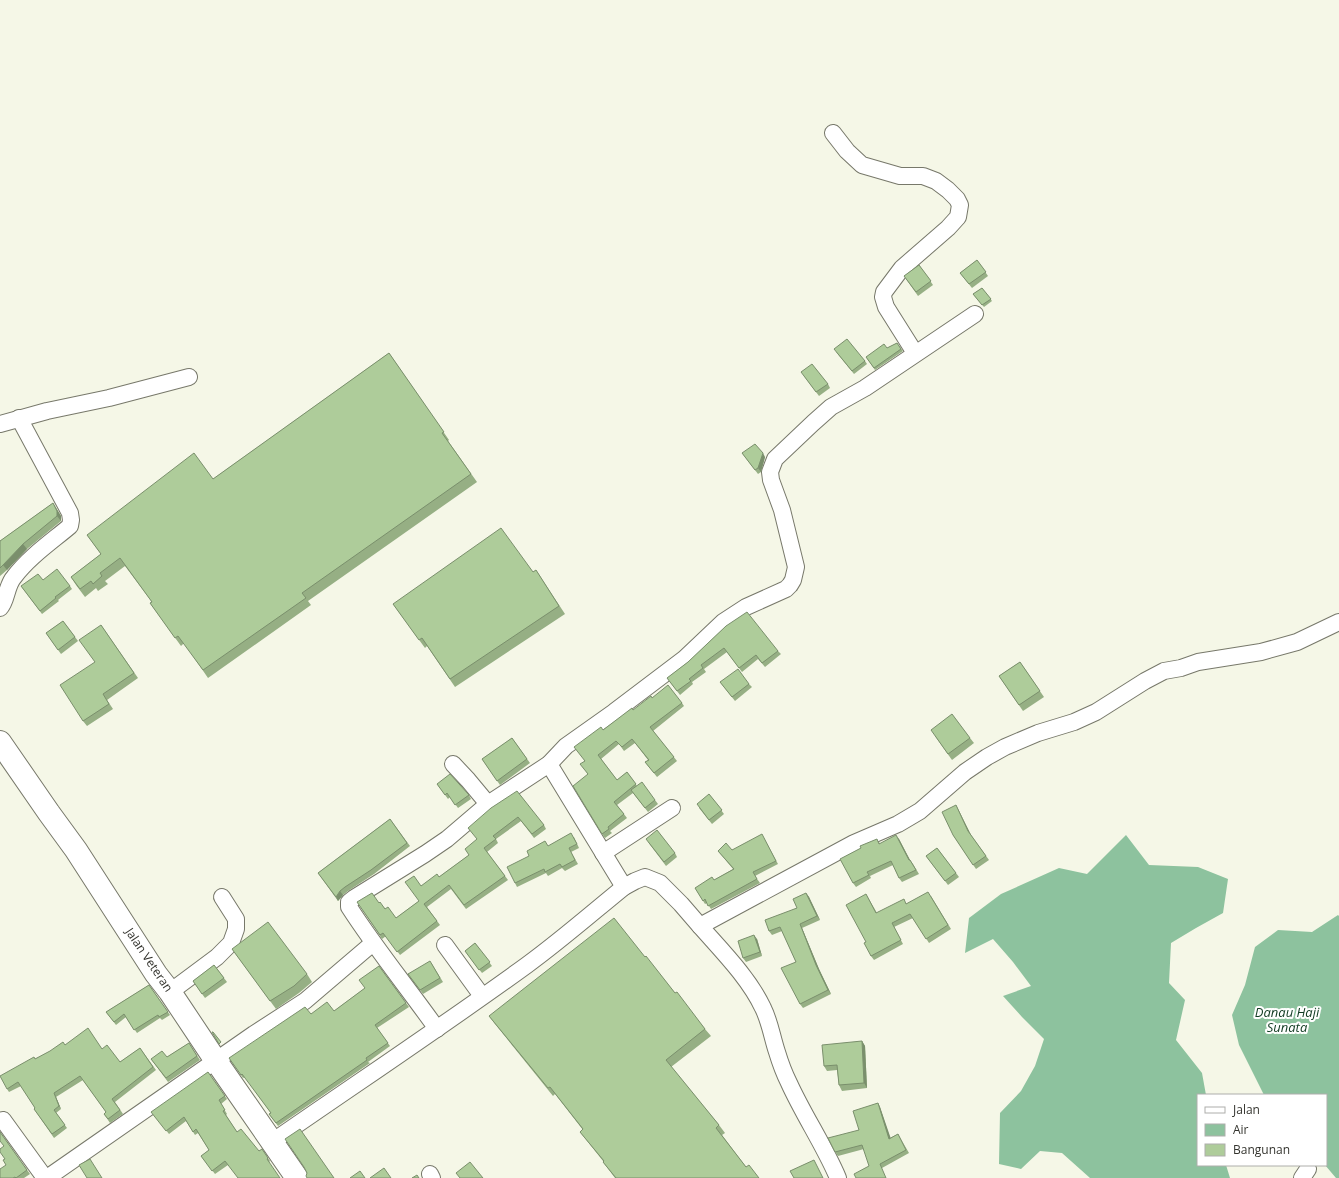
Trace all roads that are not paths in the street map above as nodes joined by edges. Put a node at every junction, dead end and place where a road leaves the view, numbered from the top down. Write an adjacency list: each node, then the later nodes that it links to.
1 (833, 133): 3 (street)
2 (975, 314): 3 (street)
3 (915, 353): 11 (street)
4 (189, 377): 5 (street)
5 (19, 418): 6 (street); 7 (street)
6 (0, 424)
7 (0, 608)
8 (1339, 622): 17 (street)
9 (0, 742): 20 (main road, Jalan Veteran)
10 (452, 764): 12 (street)
11 (548, 764): 12 (street); 14 (street)
12 (488, 804): 18 (street)
13 (672, 808): 14 (street)
14 (603, 853): 15 (street)
15 (624, 887): 17 (street); 21 (street)
16 (222, 897): 20 (street)
17 (700, 926): 28 (street)
18 (373, 943): 22 (street); 23 (street)
19 (445, 945): 21 (street)
20 (170, 992): 23 (main road, Jalan Veteran)
21 (482, 996): 22 (street)
22 (437, 1029): 25 (street)
23 (216, 1061): 25 (main road, Jalan Veteran); 26 (street)
24 (4, 1120): 26 (street)
25 (272, 1142): 27 (main road, Jalan Veteran)
26 (46, 1178)
27 (297, 1178)
28 (838, 1178)

